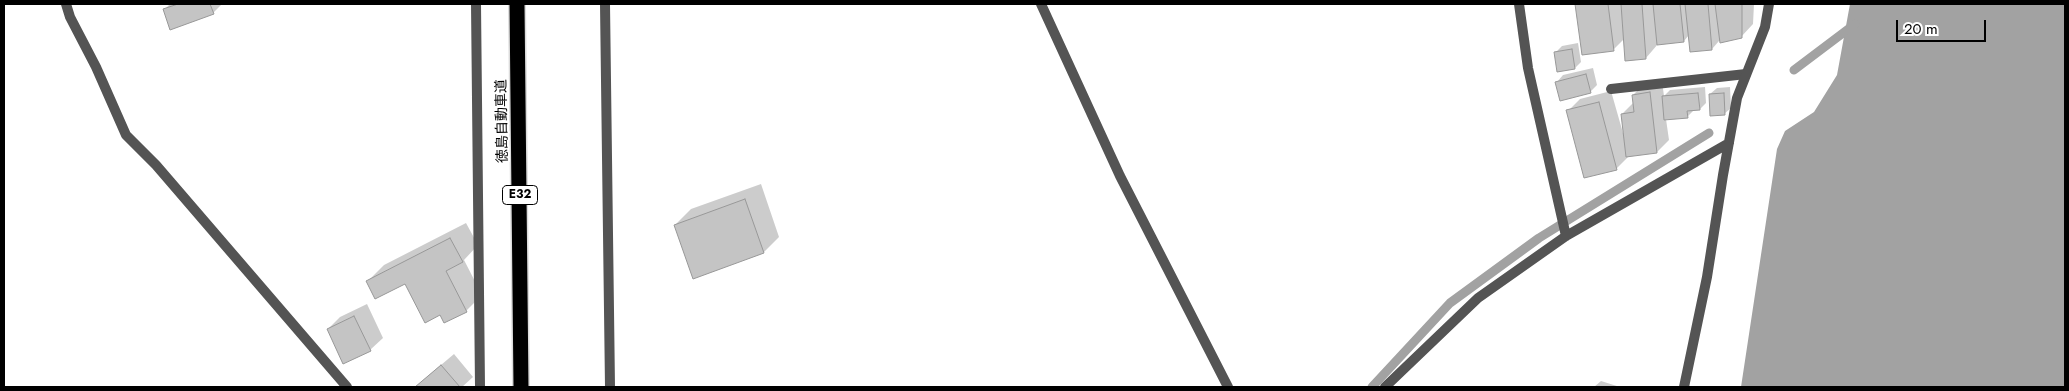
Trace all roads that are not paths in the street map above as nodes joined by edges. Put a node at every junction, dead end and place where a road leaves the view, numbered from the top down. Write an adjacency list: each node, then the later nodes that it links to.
1 (66, 4): 12 (street)
2 (476, 4): 13 (street)
3 (517, 4): 14 (highway, 徳島自動車道 / E32)
4 (605, 4): 15 (street)
5 (1041, 4): 16 (street)
6 (1519, 4): 11 (street)
7 (1770, 4): 8 (street)
8 (1746, 74): 9 (street); 10 (street)
9 (1611, 89)
10 (1729, 143): 11 (street); 18 (street)
11 (1565, 232): 17 (street)
12 (347, 387)
13 (480, 387)
14 (521, 387)
15 (610, 387)
16 (1228, 387)
17 (1385, 387)
18 (1684, 387)

